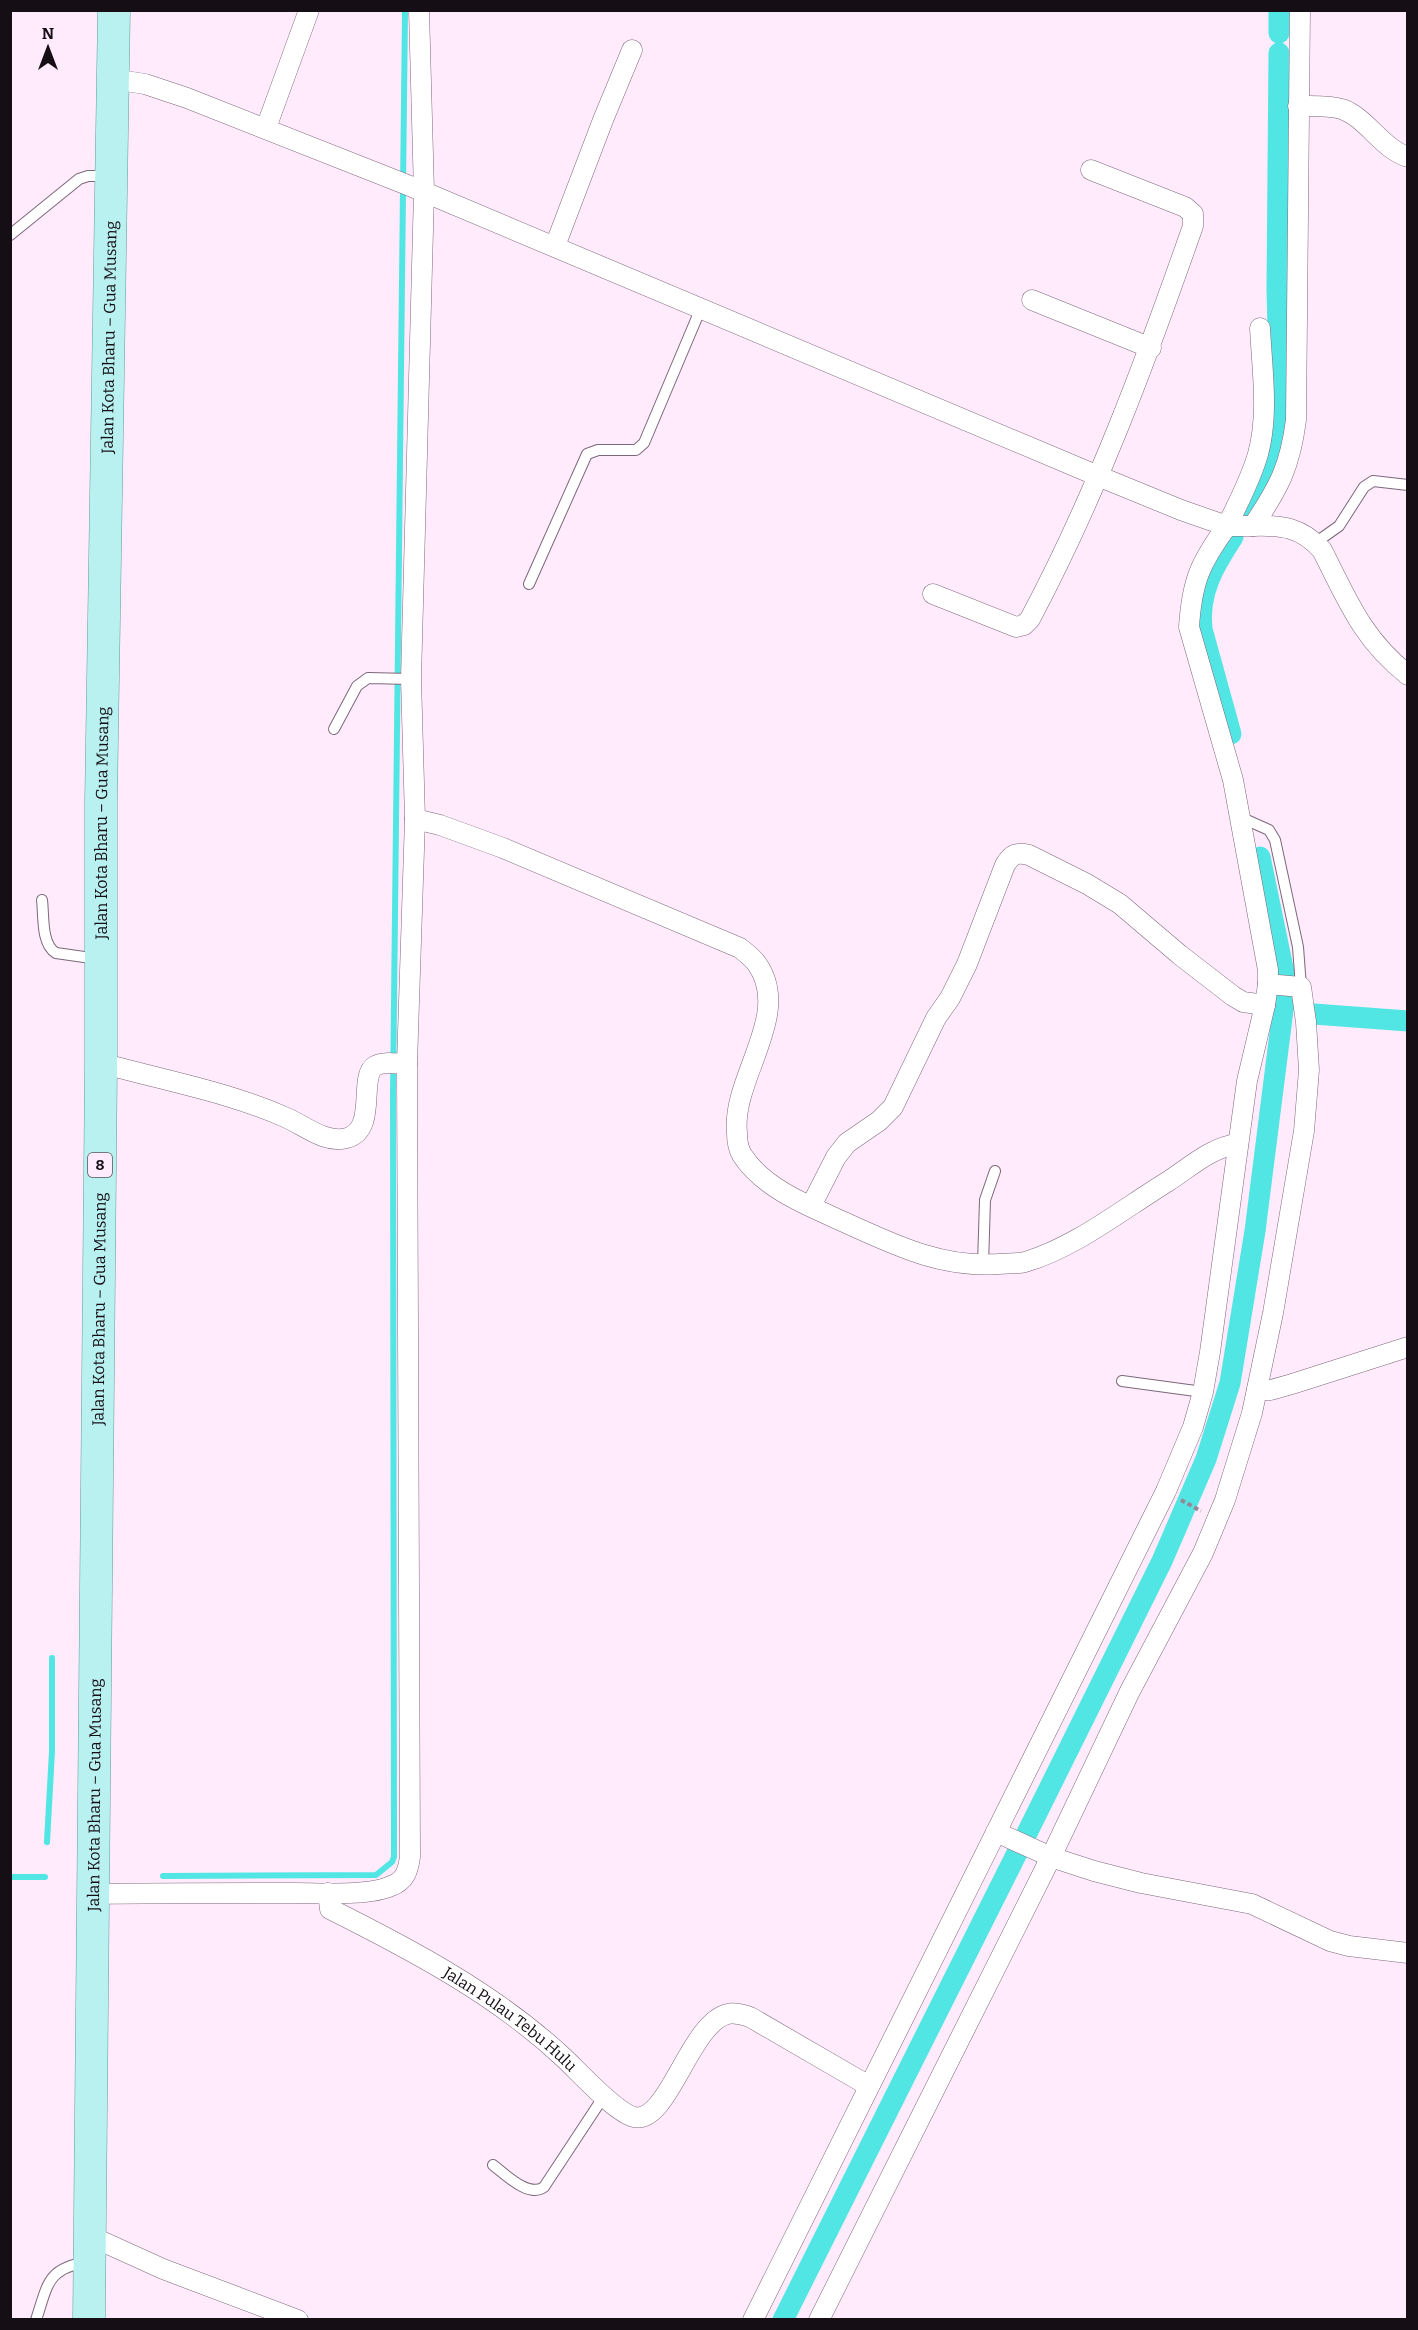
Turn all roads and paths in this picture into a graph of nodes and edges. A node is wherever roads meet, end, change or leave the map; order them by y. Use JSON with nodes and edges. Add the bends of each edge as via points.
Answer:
{"nodes":[{"id":1,"x":114,"y":10,"type":"edge"},
{"id":2,"x":309,"y":10,"type":"edge"},
{"id":3,"x":419,"y":10,"type":"edge"},
{"id":4,"x":1300,"y":10,"type":"edge"},
{"id":5,"x":632,"y":50,"type":"dead end"},
{"id":6,"x":113,"y":79,"type":"junction"},
{"id":7,"x":1298,"y":106,"type":"junction"},
{"id":8,"x":266,"y":128,"type":"junction"},
{"id":9,"x":1407,"y":157,"type":"edge"},
{"id":10,"x":1091,"y":170,"type":"dead end"},
{"id":11,"x":112,"y":176,"type":"junction"},
{"id":12,"x":417,"y":189,"type":"junction"},
{"id":13,"x":10,"y":235,"type":"edge"},
{"id":14,"x":555,"y":246,"type":"junction"},
{"id":15,"x":1032,"y":300,"type":"dead end"},
{"id":16,"x":701,"y":308,"type":"junction"},
{"id":17,"x":1260,"y":328,"type":"dead end"},
{"id":18,"x":1150,"y":348,"type":"junction"},
{"id":19,"x":1098,"y":476,"type":"junction"},
{"id":20,"x":1407,"y":484,"type":"edge"},
{"id":21,"x":1227,"y":526,"type":"junction"},
{"id":22,"x":1253,"y":526,"type":"junction"},
{"id":23,"x":1315,"y":543,"type":"junction"},
{"id":24,"x":528,"y":584,"type":"dead end"},
{"id":25,"x":933,"y":594,"type":"dead end"},
{"id":26,"x":1407,"y":675,"type":"edge"},
{"id":27,"x":408,"y":679,"type":"junction"},
{"id":28,"x":334,"y":729,"type":"dead end"},
{"id":29,"x":1239,"y":817,"type":"junction"},
{"id":30,"x":415,"y":819,"type":"junction"},
{"id":31,"x":42,"y":900,"type":"dead end"},
{"id":32,"x":101,"y":960,"type":"junction"},
{"id":33,"x":1268,"y":984,"type":"junction"},
{"id":34,"x":1301,"y":987,"type":"junction"},
{"id":35,"x":1265,"y":1005,"type":"junction"},
{"id":36,"x":396,"y":1064,"type":"junction"},
{"id":37,"x":101,"y":1066,"type":"junction"},
{"id":38,"x":1238,"y":1144,"type":"junction"},
{"id":39,"x":996,"y":1171,"type":"dead end"},
{"id":40,"x":811,"y":1206,"type":"junction"},
{"id":41,"x":983,"y":1265,"type":"junction"},
{"id":42,"x":1407,"y":1347,"type":"edge"},
{"id":43,"x":1122,"y":1382,"type":"dead end"},
{"id":44,"x":1257,"y":1390,"type":"junction"},
{"id":45,"x":1203,"y":1392,"type":"junction"},
{"id":46,"x":1175,"y":1497,"type":"dead end"},
{"id":47,"x":1209,"y":1516,"type":"dead end"},
{"id":48,"x":1000,"y":1834,"type":"junction"},
{"id":49,"x":1048,"y":1856,"type":"junction"},
{"id":50,"x":328,"y":1893,"type":"junction"},
{"id":51,"x":93,"y":1894,"type":"junction"},
{"id":52,"x":1407,"y":1953,"type":"edge"},
{"id":53,"x":869,"y":2086,"type":"junction"},
{"id":54,"x":604,"y":2096,"type":"junction"},
{"id":55,"x":493,"y":2165,"type":"dead end"},
{"id":56,"x":88,"y":2249,"type":"junction"},
{"id":57,"x":36,"y":2319,"type":"edge"},
{"id":58,"x":89,"y":2319,"type":"edge"},
{"id":59,"x":298,"y":2319,"type":"edge"},
{"id":60,"x":753,"y":2319,"type":"edge"},
{"id":61,"x":819,"y":2319,"type":"edge"}],
"edges":[{"from":1,"to":6,"type":"main road","name":"Jalan Kota Bharu – Gua Musang","number":"8"},
{"from":2,"to":8,"type":"street"},
{"from":3,"to":12,"type":"street"},
{"from":4,"to":7,"type":"street"},
{"from":5,"to":14,"type":"street"},
{"from":6,"to":8,"type":"street","via":[[145,84]]},
{"from":6,"to":11,"type":"main road","name":"Jalan Kota Bharu – Gua Musang","number":"8"},
{"from":7,"to":9,"type":"street","via":[[1341,109]]},
{"from":7,"to":22,"type":"street","via":[[1296,420],[1293,444],[1278,488]]},
{"from":8,"to":12,"type":"street"},
{"from":10,"to":18,"type":"street","via":[[1185,207],[1193,214],[1193,226]]},
{"from":11,"to":13,"type":"lane","via":[[79,178]]},
{"from":11,"to":32,"type":"main road","name":"Jalan Kota Bharu – Gua Musang","number":"8"},
{"from":12,"to":14,"type":"street"},
{"from":12,"to":27,"type":"street","via":[[420,398]]},
{"from":14,"to":16,"type":"street"},
{"from":15,"to":18,"type":"street"},
{"from":16,"to":19,"type":"street"},
{"from":16,"to":24,"type":"lane","via":[[644,443],[636,450],[598,450],[587,454]]},
{"from":17,"to":21,"type":"street","via":[[1263,422],[1259,452]]},
{"from":18,"to":19,"type":"street"},
{"from":19,"to":21,"type":"street"},
{"from":19,"to":25,"type":"street","via":[[1047,588],[1024,625],[1006,624]]},
{"from":20,"to":23,"type":"lane","via":[[1373,481],[1364,487],[1340,526]]},
{"from":21,"to":22,"type":"street"},
{"from":21,"to":29,"type":"street","via":[[1203,561],[1196,579],[1189,627],[1233,780]]},
{"from":22,"to":23,"type":"street","via":[[1280,525],[1303,533]]},
{"from":23,"to":26,"type":"street","via":[[1372,641]]},
{"from":27,"to":28,"type":"lane","via":[[368,678],[357,686]]},
{"from":27,"to":30,"type":"street"},
{"from":29,"to":33,"type":"street"},
{"from":29,"to":34,"type":"lane","via":[[1269,830],[1275,840],[1298,947]]},
{"from":30,"to":36,"type":"street"},
{"from":30,"to":40,"type":"street","via":[[503,848],[721,939],[741,948],[757,963],[769,1002],[738,1104],[738,1148],[749,1166],[771,1184]]},
{"from":31,"to":32,"type":"lane","via":[[51,950]]},
{"from":32,"to":37,"type":"main road","name":"Jalan Kota Bharu – Gua Musang","number":"8"},
{"from":33,"to":34,"type":"street"},
{"from":33,"to":35,"type":"street"},
{"from":34,"to":44,"type":"street","via":[[1309,1070],[1306,1109],[1287,1241]]},
{"from":35,"to":38,"type":"street"},
{"from":35,"to":40,"type":"street","via":[[1243,1002],[1233,996],[1120,904],[1087,884],[1029,855],[1011,855],[967,964],[893,1107],[847,1143]]},
{"from":36,"to":37,"type":"street","via":[[373,1067],[360,1128],[353,1136],[336,1140],[285,1117],[212,1092]]},
{"from":36,"to":50,"type":"street","via":[[410,1857],[404,1879],[391,1886]]},
{"from":37,"to":51,"type":"main road","name":"Jalan Kota Bharu – Gua Musang","number":"8"},
{"from":38,"to":41,"type":"street","via":[[1211,1152],[1059,1248],[1024,1262]]},
{"from":38,"to":45,"type":"street"},
{"from":39,"to":41,"type":"lane","via":[[986,1200]]},
{"from":40,"to":41,"type":"street","via":[[899,1247],[945,1262]]},
{"from":42,"to":44,"type":"street","via":[[1292,1384]]},
{"from":43,"to":45,"type":"lane"},
{"from":44,"to":49,"type":"street","via":[[1225,1500],[1203,1553]]},
{"from":45,"to":48,"type":"street","via":[[1166,1491]]},
{"from":46,"to":47,"type":"path"},
{"from":48,"to":49,"type":"street"},
{"from":48,"to":53,"type":"street"},
{"from":49,"to":52,"type":"street","via":[[1094,1871],[1252,1904],[1348,1946]]},
{"from":49,"to":61,"type":"street"},
{"from":50,"to":51,"type":"street"},
{"from":50,"to":54,"type":"street","name":"Jalan Pulau Tebu Hulu","via":[[330,1909],[458,1978],[533,2029]]},
{"from":51,"to":56,"type":"main road","name":"Jalan Kota Bharu – Gua Musang","number":"8"},
{"from":53,"to":54,"type":"street","name":"Jalan Pulau Tebu Hulu","via":[[750,2017],[727,2014],[704,2032],[651,2114],[634,2117]]},
{"from":53,"to":60,"type":"street"},
{"from":54,"to":55,"type":"lane","via":[[538,2191],[530,2191]]},
{"from":56,"to":57,"type":"lane","via":[[53,2277]]},
{"from":56,"to":58,"type":"main road","name":"Jalan Kota Bharu – Gua Musang","number":"8"},
{"from":56,"to":59,"type":"street","via":[[164,2270]]}]}
